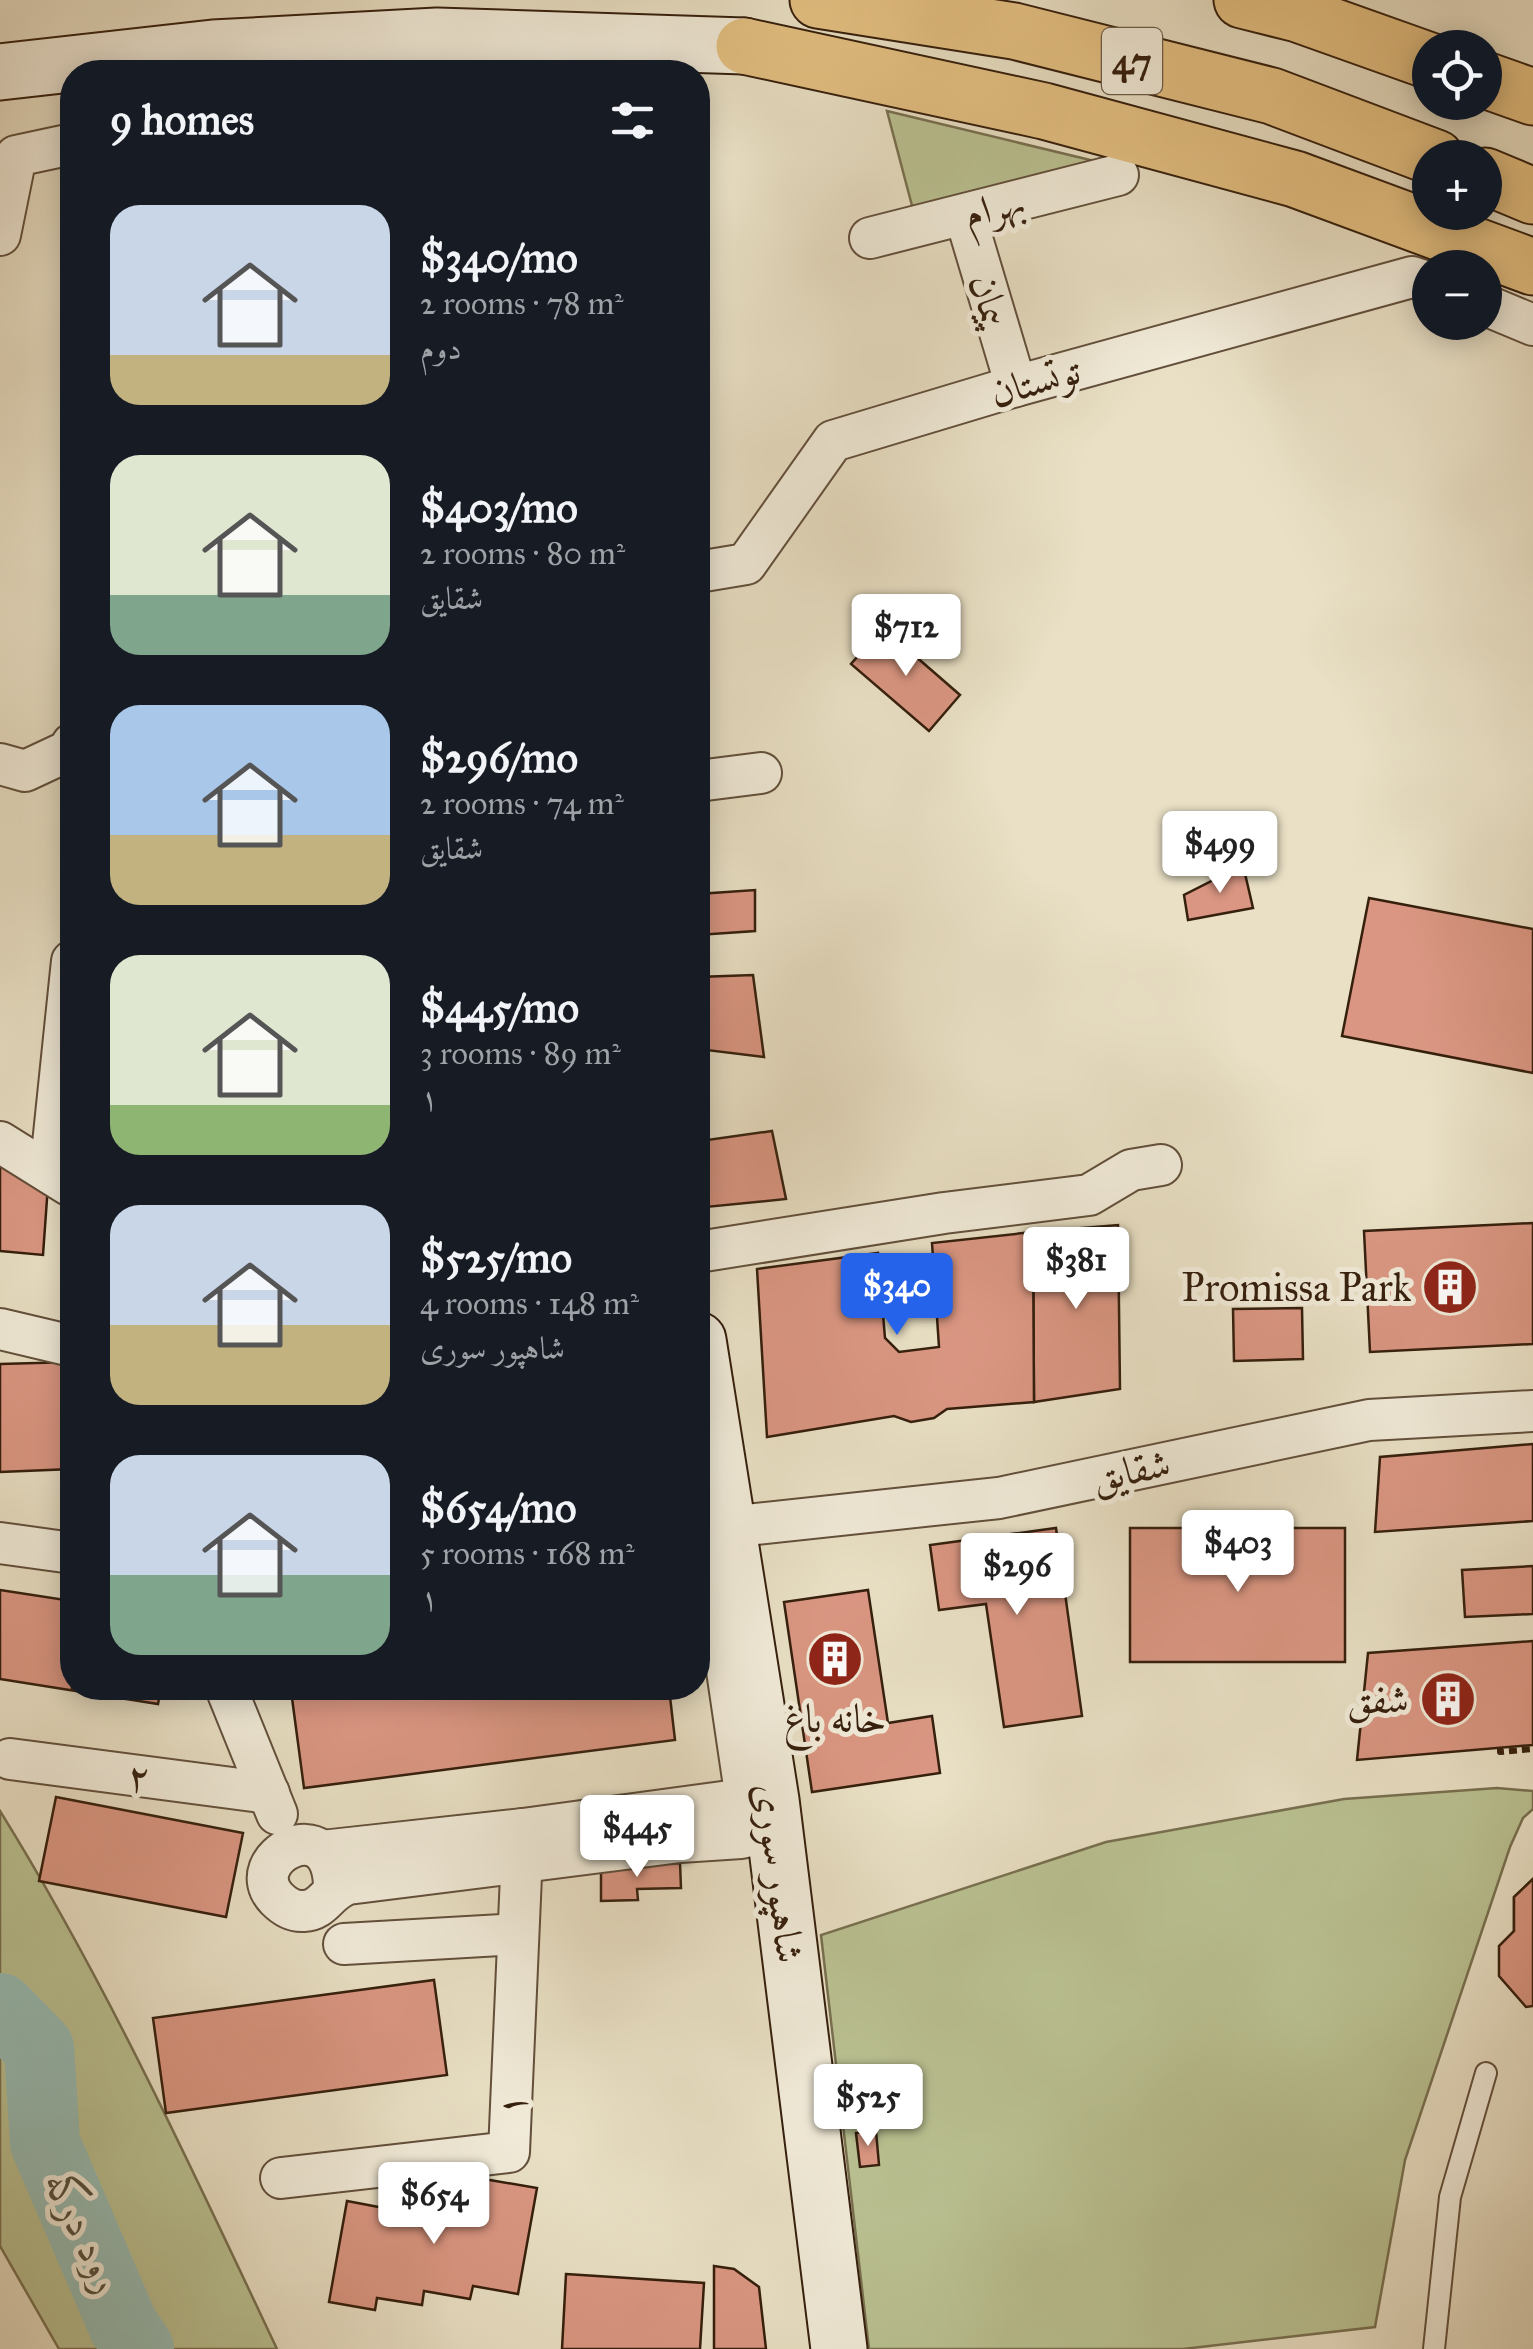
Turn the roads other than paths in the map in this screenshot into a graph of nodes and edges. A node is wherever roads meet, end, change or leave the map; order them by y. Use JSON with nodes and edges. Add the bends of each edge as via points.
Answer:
{"nodes":[{"id":1,"x":476,"y":0,"type":"edge"},
{"id":2,"x":545,"y":0,"type":"edge"},
{"id":3,"x":818,"y":0,"type":"edge"},
{"id":4,"x":1242,"y":0,"type":"edge"},
{"id":5,"x":437,"y":36,"type":"junction"},
{"id":6,"x":598,"y":41,"type":"junction"},
{"id":7,"x":744,"y":46,"type":"junction"},
{"id":8,"x":1412,"y":55,"type":"edge"},
{"id":9,"x":106,"y":60,"type":"edge"},
{"id":10,"x":375,"y":60,"type":"edge"},
{"id":11,"x":700,"y":60,"type":"edge"},
{"id":12,"x":60,"y":65,"type":"edge"},
{"id":13,"x":0,"y":72,"type":"edge"},
{"id":14,"x":1502,"y":86,"type":"edge"},
{"id":15,"x":1533,"y":97,"type":"edge"},
{"id":16,"x":60,"y":147,"type":"edge"},
{"id":17,"x":1412,"y":149,"type":"edge"},
{"id":18,"x":1118,"y":175,"type":"dead end"},
{"id":19,"x":1502,"y":183,"type":"edge"},
{"id":20,"x":1533,"y":196,"type":"edge"},
{"id":21,"x":965,"y":214,"type":"junction"},
{"id":22,"x":0,"y":235,"type":"edge"},
{"id":23,"x":870,"y":238,"type":"dead end"},
{"id":24,"x":1533,"y":267,"type":"edge"},
{"id":25,"x":1412,"y":277,"type":"edge"},
{"id":26,"x":1502,"y":312,"type":"edge"},
{"id":27,"x":1533,"y":326,"type":"edge"},
{"id":28,"x":1016,"y":386,"type":"junction"},
{"id":29,"x":710,"y":570,"type":"edge"},
{"id":30,"x":60,"y":753,"type":"edge"},
{"id":31,"x":13,"y":767,"type":"edge"},
{"id":32,"x":761,"y":773,"type":"dead end"},
{"id":33,"x":710,"y":779,"type":"edge"},
{"id":34,"x":0,"y":1142,"type":"edge"},
{"id":35,"x":1162,"y":1164,"type":"dead end"},
{"id":36,"x":60,"y":1179,"type":"edge"},
{"id":37,"x":710,"y":1250,"type":"edge"},
{"id":38,"x":0,"y":1329,"type":"edge"},
{"id":39,"x":60,"y":1343,"type":"edge"},
{"id":40,"x":1533,"y":1411,"type":"edge"},
{"id":41,"x":710,"y":1415,"type":"edge"},
{"id":42,"x":728,"y":1527,"type":"junction"},
{"id":43,"x":0,"y":1543,"type":"edge"},
{"id":44,"x":60,"y":1551,"type":"edge"},
{"id":45,"x":231,"y":1700,"type":"edge"},
{"id":46,"x":10,"y":1760,"type":"dead end"},
{"id":47,"x":269,"y":1793,"type":"junction"},
{"id":48,"x":756,"y":1817,"type":"junction"},
{"id":49,"x":522,"y":1847,"type":"junction"},
{"id":50,"x":306,"y":1848,"type":"junction"},
{"id":51,"x":334,"y":1888,"type":"junction"},
{"id":52,"x":518,"y":1934,"type":"junction"},
{"id":53,"x":344,"y":1944,"type":"dead end"},
{"id":54,"x":1486,"y":2073,"type":"dead end"},
{"id":55,"x":281,"y":2178,"type":"dead end"},
{"id":56,"x":839,"y":2349,"type":"edge"},
{"id":57,"x":1434,"y":2349,"type":"edge"}],
"edges":[{"from":1,"to":5,"type":"street"},
{"from":2,"to":6,"type":"street"},
{"from":3,"to":17,"type":"highway","number":"47","via":[[1014,31],[1272,96]]},
{"from":4,"to":8,"type":"highway"},
{"from":5,"to":6,"type":"street"},
{"from":5,"to":9,"type":"street"},
{"from":5,"to":10,"type":"street"},
{"from":6,"to":7,"type":"street"},
{"from":7,"to":11,"type":"street"},
{"from":7,"to":24,"type":"highway","via":[[1044,110],[1295,179]]},
{"from":12,"to":13,"type":"street"},
{"from":14,"to":15,"type":"highway"},
{"from":16,"to":22,"type":"street","via":[[16,156]]},
{"from":18,"to":21,"type":"street","name":"بهرام"},
{"from":19,"to":20,"type":"highway"},
{"from":21,"to":23,"type":"street","name":"بهرام"},
{"from":21,"to":28,"type":"street","name":"پیمان"},
{"from":25,"to":28,"type":"street","name":"توتستان"},
{"from":26,"to":27,"type":"street"},
{"from":28,"to":29,"type":"street","name":"توتستان","via":[[833,441],[746,564]]},
{"from":30,"to":31,"type":"street"},
{"from":32,"to":33,"type":"street"},
{"from":34,"to":36,"type":"street"},
{"from":35,"to":37,"type":"street","via":[[1131,1170],[1089,1196]]},
{"from":38,"to":39,"type":"street"},
{"from":40,"to":42,"type":"street","name":"شقایق","via":[[1369,1420],[999,1498]]},
{"from":41,"to":42,"type":"street","name":"شاهپور سوری"},
{"from":42,"to":48,"type":"street","name":"شاهپور سوری"},
{"from":43,"to":44,"type":"street"},
{"from":45,"to":47,"type":"street"},
{"from":46,"to":47,"type":"street","name":"۲"},
{"from":47,"to":50,"type":"street"},
{"from":48,"to":49,"type":"street","via":[[680,1842]]},
{"from":48,"to":56,"type":"street","name":"شاهپور سوری"},
{"from":49,"to":50,"type":"street"},
{"from":49,"to":51,"type":"street"},
{"from":49,"to":52,"type":"street","name":"۱"},
{"from":50,"to":51,"type":"street","via":[[334,1868]]},
{"from":50,"to":51,"type":"street","via":[[274,1858],[272,1894],[286,1908],[305,1912]]},
{"from":52,"to":53,"type":"street"},
{"from":52,"to":55,"type":"street","name":"۱","via":[[509,2152]]},
{"from":54,"to":57,"type":"lane","via":[[1450,2198]]}]}
